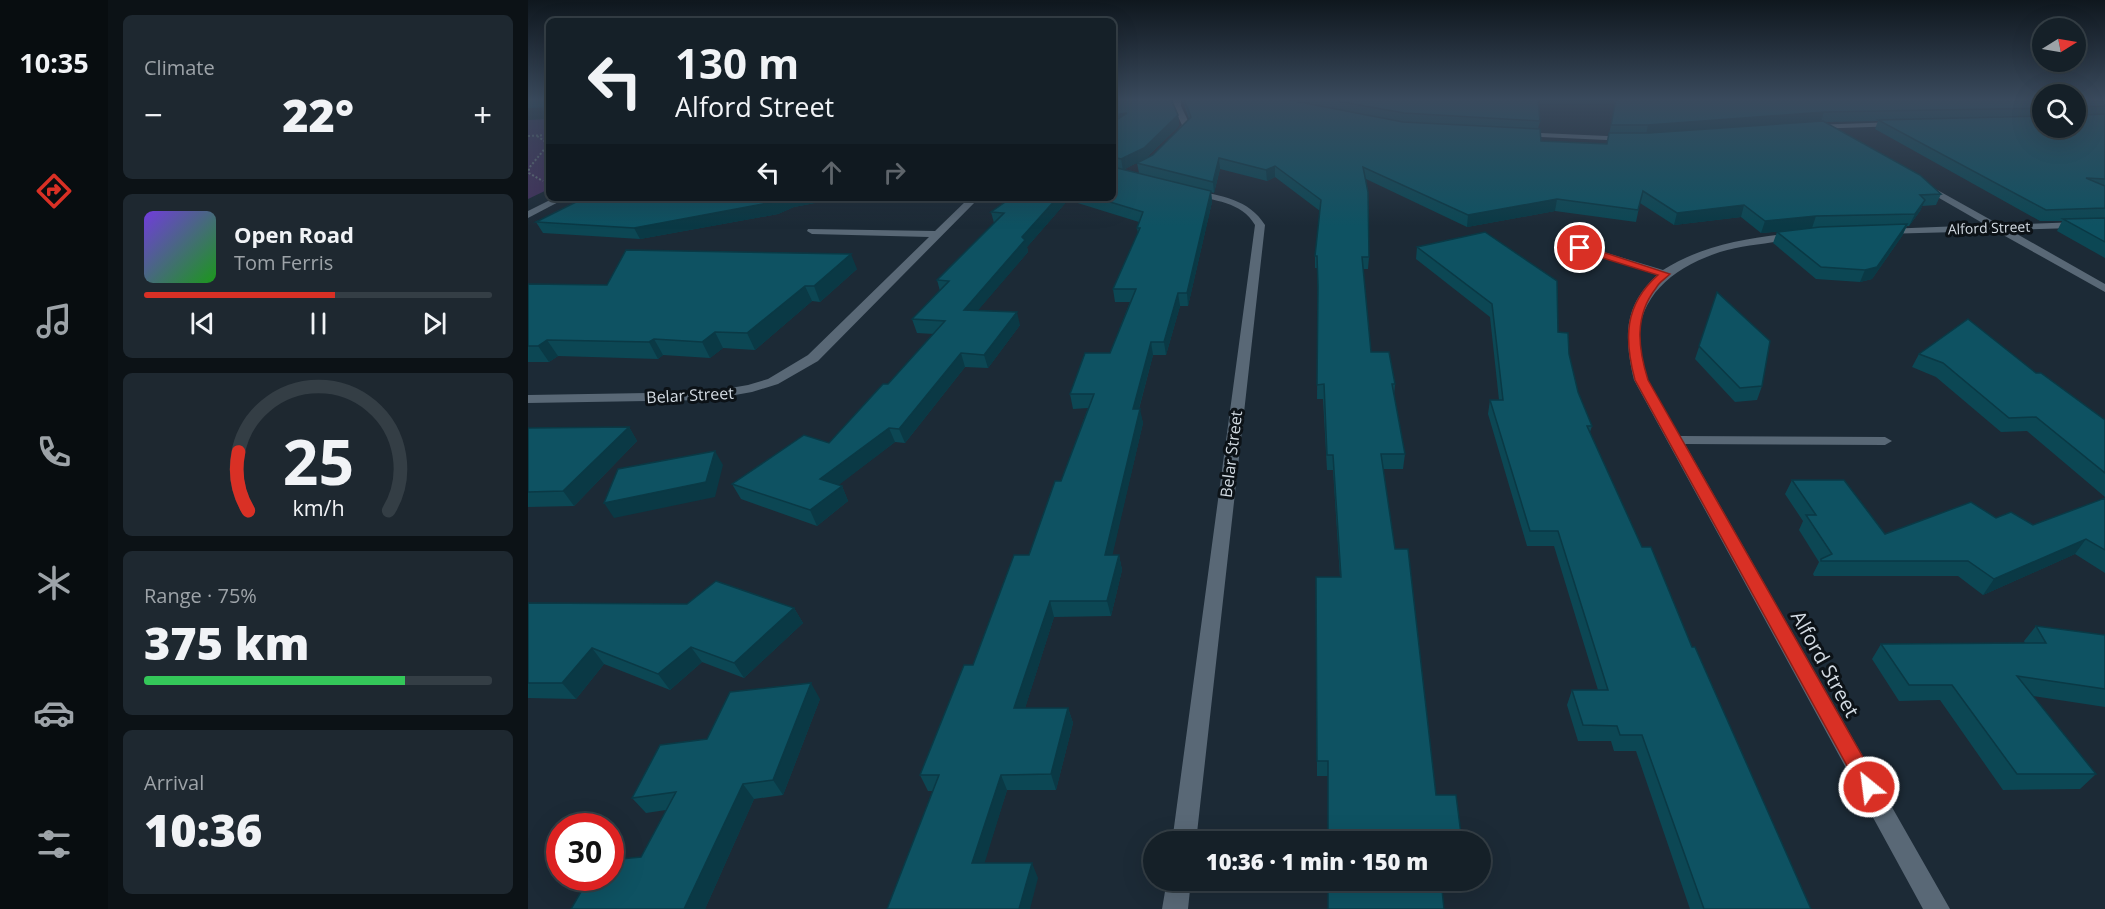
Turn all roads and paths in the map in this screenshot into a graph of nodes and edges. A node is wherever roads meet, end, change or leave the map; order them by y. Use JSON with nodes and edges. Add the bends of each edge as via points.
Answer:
{"nodes":[{"id":1,"x":1171,"y":141,"type":"edge"},
{"id":2,"x":1166,"y":147,"type":"edge"},
{"id":3,"x":546,"y":148,"type":"edge"},
{"id":4,"x":1916,"y":181,"type":"edge"},
{"id":5,"x":546,"y":182,"type":"edge"},
{"id":6,"x":1179,"y":189,"type":"edge"},
{"id":7,"x":555,"y":201,"type":"edge"},
{"id":8,"x":971,"y":201,"type":"edge"},
{"id":9,"x":528,"y":215,"type":"edge"},
{"id":10,"x":2105,"y":224,"type":"edge"},
{"id":11,"x":1997,"y":228,"type":"junction"},
{"id":12,"x":812,"y":231,"type":"dead end"},
{"id":13,"x":1866,"y":233,"type":"edge"},
{"id":14,"x":937,"y":234,"type":"junction"},
{"id":15,"x":1810,"y":235,"type":"edge"},
{"id":16,"x":1580,"y":248,"type":"dead end"},
{"id":17,"x":1665,"y":274,"type":"junction"},
{"id":18,"x":2105,"y":289,"type":"edge"},
{"id":19,"x":528,"y":399,"type":"edge"},
{"id":20,"x":1675,"y":440,"type":"junction"},
{"id":21,"x":1885,"y":441,"type":"dead end"},
{"id":22,"x":1185,"y":831,"type":"edge"},
{"id":23,"x":1177,"y":891,"type":"edge"},
{"id":24,"x":1175,"y":909,"type":"edge"},
{"id":25,"x":1937,"y":909,"type":"edge"}],
"edges":[{"from":1,"to":2,"type":"street"},
{"from":3,"to":5,"type":"path","via":[[529,173]]},
{"from":4,"to":11,"type":"street"},
{"from":6,"to":22,"type":"street","name":"Belar Street","via":[[1244,207],[1260,225]]},
{"from":7,"to":9,"type":"street"},
{"from":8,"to":14,"type":"street","name":"Belar Street"},
{"from":10,"to":11,"type":"street","name":"Alford Street"},
{"from":11,"to":13,"type":"street","name":"Alford Street"},
{"from":11,"to":18,"type":"street"},
{"from":12,"to":14,"type":"street"},
{"from":14,"to":19,"type":"street","name":"Belar Street","via":[[813,358],[768,384],[706,397]]},
{"from":15,"to":17,"type":"street","name":"Alford Street","via":[[1722,248]]},
{"from":16,"to":17,"type":"street"},
{"from":17,"to":20,"type":"street","name":"Alford Street","via":[[1651,286],[1636,315],[1634,354],[1641,380]]},
{"from":20,"to":21,"type":"street"},
{"from":20,"to":25,"type":"street","name":"Alford Street"},
{"from":23,"to":24,"type":"street"}]}
